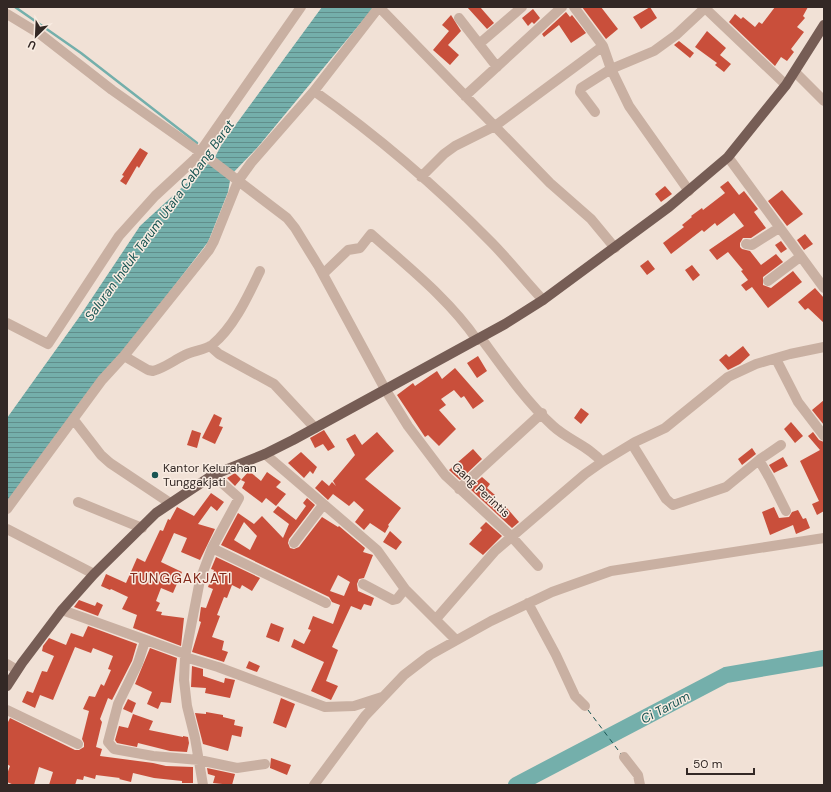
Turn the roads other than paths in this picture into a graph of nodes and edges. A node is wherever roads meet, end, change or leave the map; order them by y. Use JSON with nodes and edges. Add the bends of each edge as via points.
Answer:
{"nodes":[{"id":1,"x":301,"y":7,"type":"edge"},
{"id":2,"x":379,"y":7,"type":"edge"},
{"id":3,"x":522,"y":7,"type":"edge"},
{"id":4,"x":574,"y":7,"type":"edge"},
{"id":5,"x":558,"y":8,"type":"edge"},
{"id":6,"x":705,"y":8,"type":"edge"},
{"id":7,"x":7,"y":14,"type":"edge"},
{"id":8,"x":459,"y":18,"type":"dead end"},
{"id":9,"x":824,"y":25,"type":"edge"},
{"id":10,"x":479,"y":44,"type":"junction"},
{"id":11,"x":603,"y":46,"type":"junction"},
{"id":12,"x":497,"y":67,"type":"junction"},
{"id":13,"x":611,"y":69,"type":"junction"},
{"id":14,"x":795,"y":72,"type":"junction"},
{"id":15,"x":786,"y":85,"type":"junction"},
{"id":16,"x":314,"y":91,"type":"junction"},
{"id":17,"x":465,"y":96,"type":"junction"},
{"id":18,"x":824,"y":101,"type":"edge"},
{"id":19,"x":595,"y":112,"type":"dead end"},
{"id":20,"x":495,"y":126,"type":"junction"},
{"id":21,"x":204,"y":154,"type":"junction"},
{"id":22,"x":728,"y":157,"type":"junction"},
{"id":23,"x":421,"y":177,"type":"junction"},
{"id":24,"x":235,"y":178,"type":"junction"},
{"id":25,"x":689,"y":191,"type":"junction"},
{"id":26,"x":779,"y":228,"type":"junction"},
{"id":27,"x":746,"y":244,"type":"dead end"},
{"id":28,"x":615,"y":248,"type":"junction"},
{"id":29,"x":800,"y":257,"type":"junction"},
{"id":30,"x":260,"y":271,"type":"dead end"},
{"id":31,"x":323,"y":274,"type":"junction"},
{"id":32,"x":768,"y":281,"type":"dead end"},
{"id":33,"x":824,"y":288,"type":"edge"},
{"id":34,"x":544,"y":300,"type":"junction"},
{"id":35,"x":7,"y":323,"type":"edge"},
{"id":36,"x":479,"y":339,"type":"junction"},
{"id":37,"x":210,"y":346,"type":"junction"},
{"id":38,"x":824,"y":348,"type":"edge"},
{"id":39,"x":124,"y":356,"type":"junction"},
{"id":40,"x":776,"y":359,"type":"junction"},
{"id":41,"x":385,"y":389,"type":"junction"},
{"id":42,"x":542,"y":414,"type":"junction"},
{"id":43,"x":74,"y":420,"type":"junction"},
{"id":44,"x":315,"y":428,"type":"junction"},
{"id":45,"x":824,"y":436,"type":"edge"},
{"id":46,"x":632,"y":444,"type":"junction"},
{"id":47,"x":781,"y":445,"type":"dead end"},
{"id":48,"x":265,"y":454,"type":"junction"},
{"id":49,"x":759,"y":460,"type":"junction"},
{"id":50,"x":602,"y":462,"type":"junction"},
{"id":51,"x":213,"y":475,"type":"junction"},
{"id":52,"x":459,"y":489,"type":"junction"},
{"id":53,"x":78,"y":502,"type":"dead end"},
{"id":54,"x":170,"y":503,"type":"junction"},
{"id":55,"x":323,"y":505,"type":"junction"},
{"id":56,"x":7,"y":509,"type":"edge"},
{"id":57,"x":786,"y":511,"type":"dead end"},
{"id":58,"x":142,"y":528,"type":"junction"},
{"id":59,"x":7,"y":529,"type":"edge"},
{"id":60,"x":511,"y":536,"type":"junction"},
{"id":61,"x":824,"y":538,"type":"edge"},
{"id":62,"x":294,"y":543,"type":"dead end"},
{"id":63,"x":212,"y":548,"type":"junction"},
{"id":64,"x":538,"y":566,"type":"dead end"},
{"id":65,"x":94,"y":574,"type":"junction"},
{"id":66,"x":363,"y":584,"type":"dead end"},
{"id":67,"x":405,"y":589,"type":"junction"},
{"id":68,"x":326,"y":603,"type":"dead end"},
{"id":69,"x":528,"y":603,"type":"junction"},
{"id":70,"x":62,"y":610,"type":"junction"},
{"id":71,"x":436,"y":619,"type":"junction"},
{"id":72,"x":456,"y":640,"type":"junction"},
{"id":73,"x":145,"y":641,"type":"junction"},
{"id":74,"x":185,"y":656,"type":"junction"},
{"id":75,"x":7,"y":664,"type":"edge"},
{"id":76,"x":18,"y":670,"type":"junction"},
{"id":77,"x":7,"y":686,"type":"edge"},
{"id":78,"x":384,"y":697,"type":"junction"},
{"id":79,"x":585,"y":706,"type":"dead end"},
{"id":80,"x":7,"y":710,"type":"edge"},
{"id":81,"x":78,"y":744,"type":"dead end"},
{"id":82,"x":624,"y":757,"type":"dead end"},
{"id":83,"x":199,"y":760,"type":"junction"},
{"id":84,"x":264,"y":764,"type":"dead end"},
{"id":85,"x":203,"y":785,"type":"edge"},
{"id":86,"x":314,"y":785,"type":"edge"},
{"id":87,"x":640,"y":785,"type":"edge"}],
"edges":[{"from":1,"to":21,"type":"street","via":[[220,120]]},
{"from":2,"to":16,"type":"street"},
{"from":2,"to":17,"type":"street"},
{"from":3,"to":10,"type":"street"},
{"from":4,"to":11,"type":"street"},
{"from":5,"to":12,"type":"street"},
{"from":6,"to":13,"type":"street","via":[[654,51]]},
{"from":6,"to":15,"type":"street"},
{"from":7,"to":21,"type":"street","name":"Gang Perintis","via":[[40,34],[112,90]]},
{"from":8,"to":10,"type":"street"},
{"from":9,"to":14,"type":"main road"},
{"from":10,"to":12,"type":"street"},
{"from":11,"to":13,"type":"street"},
{"from":11,"to":20,"type":"street"},
{"from":12,"to":17,"type":"street"},
{"from":13,"to":19,"type":"street","via":[[580,89]]},
{"from":13,"to":25,"type":"street","via":[[629,106]]},
{"from":14,"to":15,"type":"main road"},
{"from":14,"to":18,"type":"street"},
{"from":15,"to":22,"type":"main road"},
{"from":16,"to":23,"type":"street"},
{"from":16,"to":24,"type":"street"},
{"from":17,"to":20,"type":"street"},
{"from":20,"to":23,"type":"street","via":[[455,146]]},
{"from":20,"to":28,"type":"street","via":[[550,183],[591,219]]},
{"from":21,"to":24,"type":"street","name":"Gang Perintis"},
{"from":21,"to":35,"type":"street","via":[[155,196],[119,236],[48,344]]},
{"from":22,"to":25,"type":"main road"},
{"from":22,"to":26,"type":"street"},
{"from":23,"to":34,"type":"street","via":[[492,242]]},
{"from":24,"to":31,"type":"street","name":"Gang Perintis","via":[[286,218]]},
{"from":24,"to":39,"type":"street","via":[[209,250]]},
{"from":25,"to":28,"type":"main road"},
{"from":26,"to":27,"type":"street","via":[[752,245]]},
{"from":26,"to":29,"type":"street"},
{"from":28,"to":34,"type":"main road"},
{"from":29,"to":32,"type":"street"},
{"from":29,"to":33,"type":"street"},
{"from":30,"to":37,"type":"street","via":[[222,336]]},
{"from":31,"to":36,"type":"street","via":[[348,250],[360,248],[371,234],[414,271]]},
{"from":31,"to":41,"type":"street","name":"Gang Perintis"},
{"from":34,"to":36,"type":"main road"},
{"from":36,"to":41,"type":"main road"},
{"from":36,"to":42,"type":"street"},
{"from":37,"to":39,"type":"street","via":[[191,352],[158,370],[148,370]]},
{"from":37,"to":44,"type":"street","via":[[219,354],[274,384]]},
{"from":38,"to":40,"type":"street"},
{"from":39,"to":43,"type":"street","via":[[102,380]]},
{"from":40,"to":45,"type":"street","via":[[798,402]]},
{"from":40,"to":46,"type":"street","via":[[756,364],[728,377],[665,428]]},
{"from":41,"to":44,"type":"main road"},
{"from":41,"to":52,"type":"street","name":"Gang Perintis","via":[[408,426],[445,475]]},
{"from":42,"to":50,"type":"street","via":[[559,432],[590,451]]},
{"from":42,"to":52,"type":"street"},
{"from":43,"to":54,"type":"street","via":[[110,463]]},
{"from":43,"to":56,"type":"street"},
{"from":44,"to":48,"type":"main road"},
{"from":46,"to":49,"type":"street","via":[[666,499],[674,505],[726,487]]},
{"from":46,"to":50,"type":"street"},
{"from":47,"to":49,"type":"street"},
{"from":48,"to":51,"type":"main road"},
{"from":48,"to":55,"type":"street"},
{"from":49,"to":57,"type":"street"},
{"from":50,"to":60,"type":"street"},
{"from":51,"to":54,"type":"main road"},
{"from":51,"to":63,"type":"street","via":[[239,498]]},
{"from":52,"to":60,"type":"street","name":"Gang Perintis"},
{"from":53,"to":58,"type":"street"},
{"from":54,"to":58,"type":"main road"},
{"from":55,"to":62,"type":"street"},
{"from":55,"to":67,"type":"street","via":[[377,550]]},
{"from":58,"to":65,"type":"main road"},
{"from":59,"to":65,"type":"street"},
{"from":60,"to":64,"type":"street","name":"Gang Perintis"},
{"from":60,"to":71,"type":"street","via":[[485,561]]},
{"from":61,"to":69,"type":"street","via":[[611,571]]},
{"from":63,"to":68,"type":"street"},
{"from":63,"to":74,"type":"street","via":[[200,580]]},
{"from":65,"to":70,"type":"main road"},
{"from":66,"to":67,"type":"street","via":[[393,600]]},
{"from":67,"to":71,"type":"street"},
{"from":69,"to":72,"type":"street"},
{"from":69,"to":79,"type":"street","via":[[575,696]]},
{"from":70,"to":73,"type":"street"},
{"from":70,"to":76,"type":"main road"},
{"from":71,"to":72,"type":"street"},
{"from":72,"to":78,"type":"street","via":[[430,655],[404,675]]},
{"from":73,"to":74,"type":"street"},
{"from":73,"to":83,"type":"street","via":[[138,663],[118,704],[108,742],[114,748],[153,756]]},
{"from":74,"to":78,"type":"street","via":[[325,707],[354,706]]},
{"from":74,"to":83,"type":"street","via":[[187,706]]},
{"from":75,"to":76,"type":"street"},
{"from":76,"to":77,"type":"main road"},
{"from":78,"to":86,"type":"street","via":[[347,738]]},
{"from":80,"to":81,"type":"street"},
{"from":82,"to":87,"type":"street","via":[[638,775]]},
{"from":83,"to":84,"type":"street","via":[[237,768]]},
{"from":83,"to":85,"type":"street"}]}
